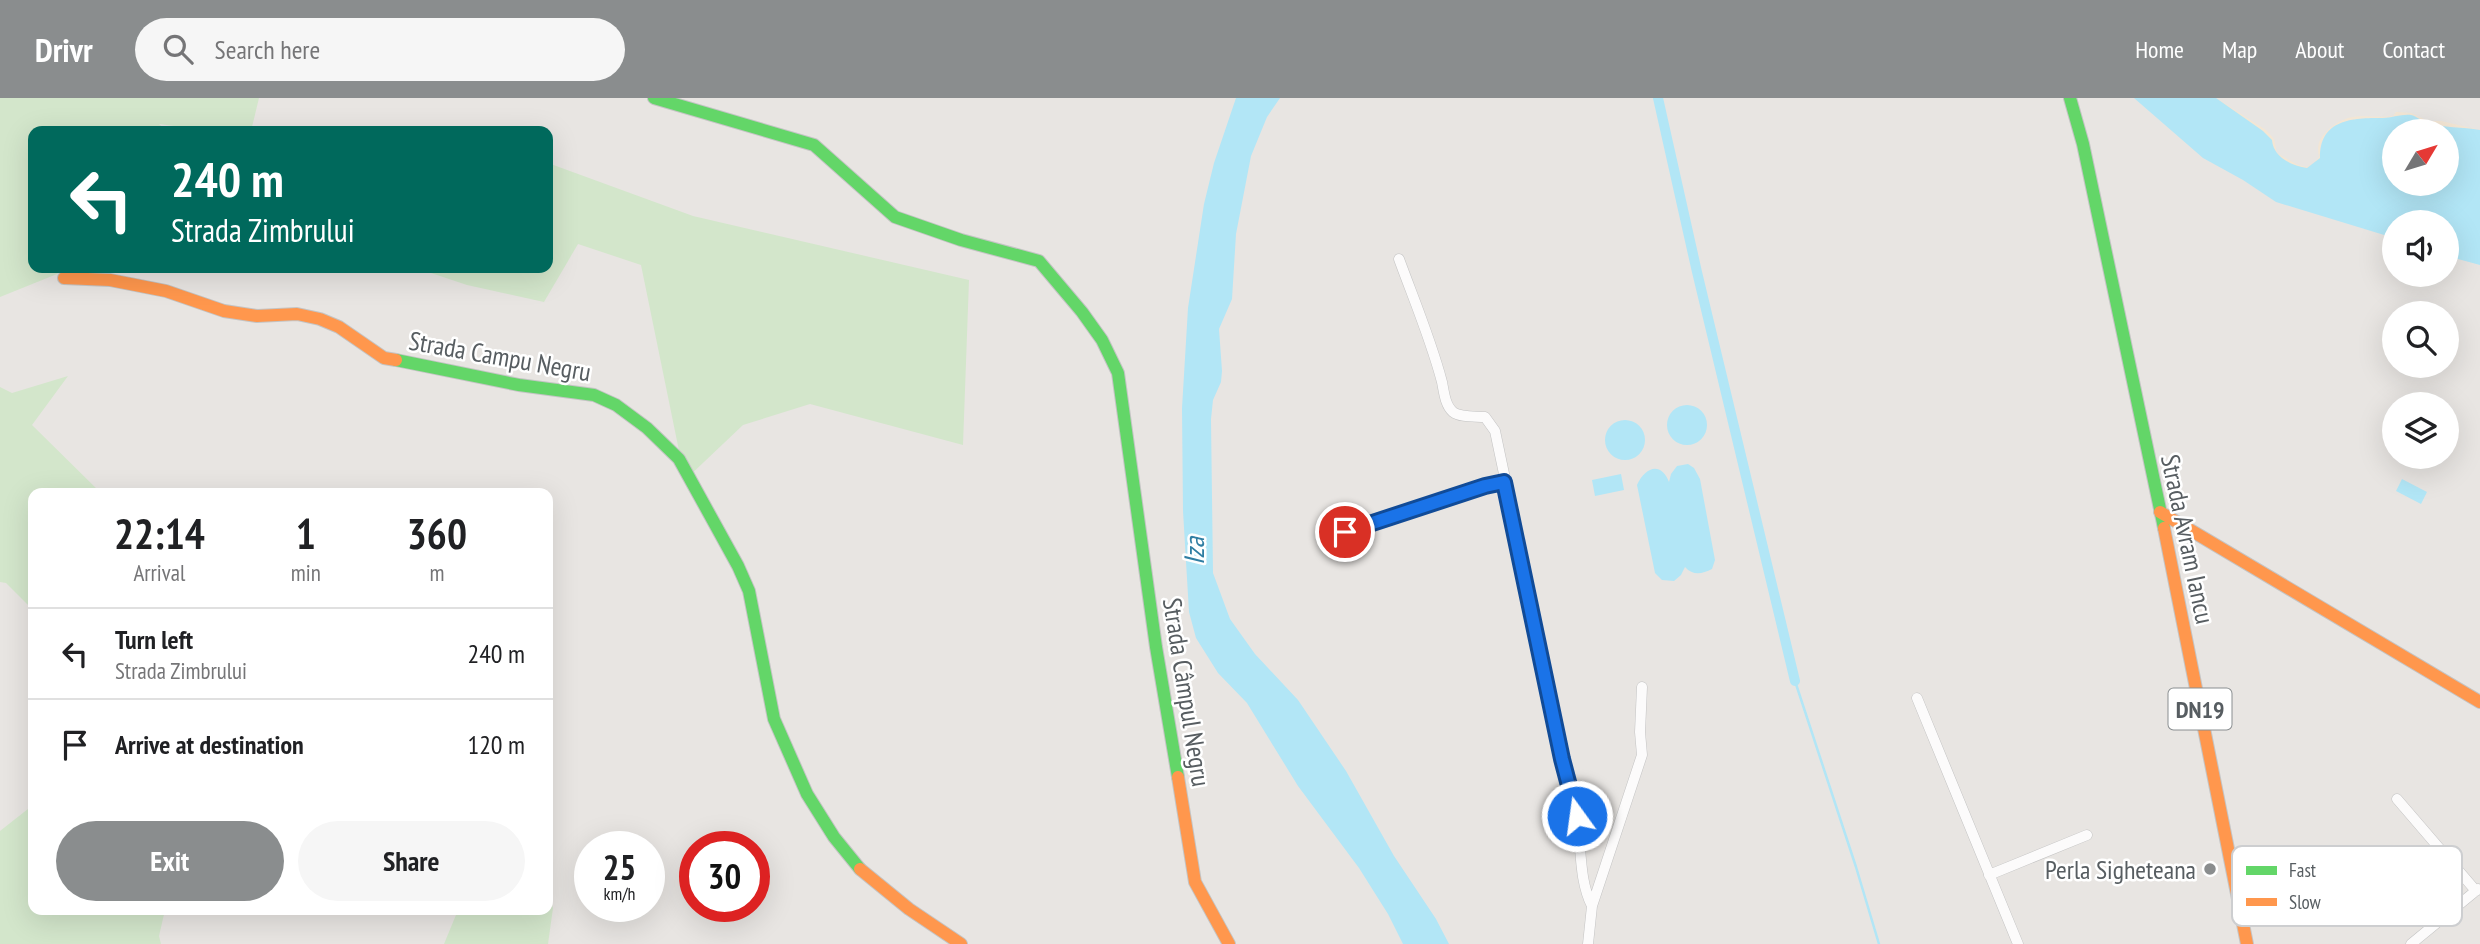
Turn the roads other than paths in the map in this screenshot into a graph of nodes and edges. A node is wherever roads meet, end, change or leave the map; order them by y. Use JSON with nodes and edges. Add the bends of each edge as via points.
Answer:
{"nodes":[{"id":1,"x":654,"y":98,"type":"edge"},
{"id":2,"x":2070,"y":98,"type":"edge"},
{"id":3,"x":1399,"y":258,"type":"dead end"},
{"id":4,"x":64,"y":278,"type":"dead end"},
{"id":5,"x":1504,"y":482,"type":"junction"},
{"id":6,"x":2160,"y":512,"type":"junction"},
{"id":7,"x":1322,"y":540,"type":"dead end"},
{"id":8,"x":1642,"y":687,"type":"dead end"},
{"id":9,"x":1917,"y":698,"type":"dead end"},
{"id":10,"x":2480,"y":702,"type":"edge"},
{"id":11,"x":2397,"y":799,"type":"dead end"},
{"id":12,"x":2087,"y":835,"type":"dead end"},
{"id":13,"x":2439,"y":846,"type":"edge"},
{"id":14,"x":2232,"y":870,"type":"edge"},
{"id":15,"x":2462,"y":871,"type":"edge"},
{"id":16,"x":1989,"y":875,"type":"junction"},
{"id":17,"x":2478,"y":889,"type":"edge"},
{"id":18,"x":2462,"y":902,"type":"edge"},
{"id":19,"x":1592,"y":906,"type":"junction"},
{"id":20,"x":2243,"y":926,"type":"edge"},
{"id":21,"x":2433,"y":926,"type":"edge"},
{"id":22,"x":961,"y":944,"type":"edge"},
{"id":23,"x":1229,"y":944,"type":"edge"},
{"id":24,"x":1588,"y":944,"type":"edge"},
{"id":25,"x":2018,"y":944,"type":"edge"},
{"id":26,"x":2247,"y":944,"type":"edge"},
{"id":27,"x":2411,"y":944,"type":"edge"}],
"edges":[{"from":1,"to":23,"type":"street","name":"Strada Câmpul Negru","via":[[814,145],[895,216],[1039,261],[1102,340],[1118,373],[1195,883]]},
{"from":2,"to":6,"type":"street","name":"Strada Avram Iancu","number":"DN19"},
{"from":3,"to":5,"type":"street","via":[[1431,341],[1447,403],[1460,416],[1485,417],[1491,423]]},
{"from":4,"to":22,"type":"street","name":"Strada Campu Negru","via":[[110,280],[166,291],[224,311],[320,319],[384,358],[594,395],[617,405],[679,459],[738,566],[749,591],[774,719],[807,794],[834,837],[859,868]]},
{"from":5,"to":7,"type":"street"},
{"from":5,"to":19,"type":"street","via":[[1577,816],[1586,894]]},
{"from":6,"to":10,"type":"street"},
{"from":6,"to":14,"type":"street","name":"Strada Avram Iancu","number":"DN19"},
{"from":8,"to":19,"type":"street","via":[[1642,755]]},
{"from":9,"to":16,"type":"street"},
{"from":11,"to":13,"type":"street"},
{"from":12,"to":16,"type":"street"},
{"from":15,"to":17,"type":"street"},
{"from":16,"to":25,"type":"street"},
{"from":17,"to":18,"type":"street"},
{"from":19,"to":24,"type":"street"},
{"from":20,"to":26,"type":"street","name":"Strada Avram Iancu","number":"DN19"},
{"from":21,"to":27,"type":"street"}]}
